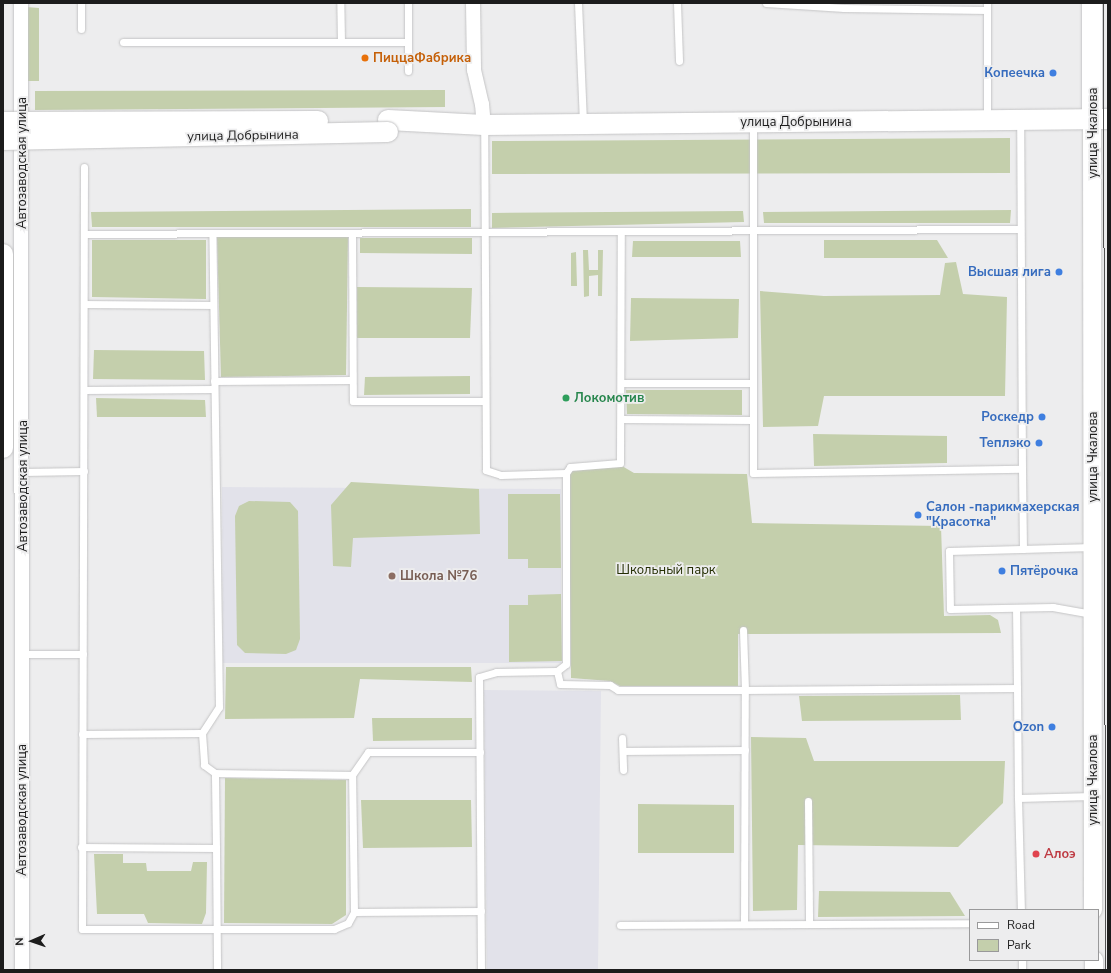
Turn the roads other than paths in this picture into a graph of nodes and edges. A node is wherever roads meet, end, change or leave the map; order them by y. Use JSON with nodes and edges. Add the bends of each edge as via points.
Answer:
{"nodes":[{"id":1,"x":21,"y":3,"type":"edge"},
{"id":2,"x":81,"y":3,"type":"edge"},
{"id":3,"x":340,"y":3,"type":"edge"},
{"id":4,"x":408,"y":3,"type":"edge"},
{"id":5,"x":473,"y":3,"type":"edge"},
{"id":6,"x":578,"y":3,"type":"edge"},
{"id":7,"x":677,"y":3,"type":"edge"},
{"id":8,"x":766,"y":3,"type":"edge"},
{"id":9,"x":1092,"y":3,"type":"edge"},
{"id":10,"x":987,"y":6,"type":"edge"},
{"id":11,"x":81,"y":29,"type":"dead end"},
{"id":12,"x":123,"y":42,"type":"dead end"},
{"id":13,"x":341,"y":42,"type":"junction"},
{"id":14,"x":408,"y":42,"type":"junction"},
{"id":15,"x":679,"y":61,"type":"dead end"},
{"id":16,"x":408,"y":71,"type":"dead end"},
{"id":17,"x":1100,"y":120,"type":"edge"},
{"id":18,"x":1020,"y":121,"type":"junction"},
{"id":19,"x":3,"y":122,"type":"edge"},
{"id":20,"x":753,"y":122,"type":"junction"},
{"id":21,"x":987,"y":122,"type":"junction"},
{"id":22,"x":583,"y":123,"type":"junction"},
{"id":23,"x":484,"y":125,"type":"junction"},
{"id":24,"x":388,"y":126,"type":"junction"},
{"id":25,"x":3,"y":140,"type":"edge"},
{"id":26,"x":84,"y":167,"type":"dead end"},
{"id":27,"x":754,"y":229,"type":"junction"},
{"id":28,"x":1020,"y":229,"type":"junction"},
{"id":29,"x":621,"y":231,"type":"junction"},
{"id":30,"x":212,"y":233,"type":"junction"},
{"id":31,"x":352,"y":233,"type":"junction"},
{"id":32,"x":484,"y":233,"type":"junction"},
{"id":33,"x":85,"y":234,"type":"junction"},
{"id":34,"x":3,"y":254,"type":"edge"},
{"id":35,"x":84,"y":304,"type":"junction"},
{"id":36,"x":213,"y":305,"type":"junction"},
{"id":37,"x":352,"y":380,"type":"junction"},
{"id":38,"x":214,"y":381,"type":"junction"},
{"id":39,"x":621,"y":383,"type":"junction"},
{"id":40,"x":753,"y":383,"type":"junction"},
{"id":41,"x":214,"y":389,"type":"junction"},
{"id":42,"x":84,"y":390,"type":"junction"},
{"id":43,"x":485,"y":401,"type":"junction"},
{"id":44,"x":621,"y":419,"type":"junction"},
{"id":45,"x":753,"y":420,"type":"junction"},
{"id":46,"x":3,"y":448,"type":"edge"},
{"id":47,"x":1022,"y":469,"type":"junction"},
{"id":48,"x":84,"y":471,"type":"junction"},
{"id":49,"x":23,"y":472,"type":"junction"},
{"id":50,"x":566,"y":473,"type":"junction"},
{"id":51,"x":1093,"y":547,"type":"junction"},
{"id":52,"x":1022,"y":549,"type":"junction"},
{"id":53,"x":1016,"y":608,"type":"junction"},
{"id":54,"x":1093,"y":614,"type":"junction"},
{"id":55,"x":743,"y":630,"type":"dead end"},
{"id":56,"x":23,"y":654,"type":"junction"},
{"id":57,"x":83,"y":654,"type":"junction"},
{"id":58,"x":557,"y":671,"type":"junction"},
{"id":59,"x":1017,"y":688,"type":"junction"},
{"id":60,"x":745,"y":690,"type":"junction"},
{"id":61,"x":202,"y":733,"type":"junction"},
{"id":62,"x":82,"y":734,"type":"junction"},
{"id":63,"x":622,"y":738,"type":"dead end"},
{"id":64,"x":623,"y":750,"type":"junction"},
{"id":65,"x":745,"y":750,"type":"junction"},
{"id":66,"x":480,"y":752,"type":"junction"},
{"id":67,"x":623,"y":770,"type":"dead end"},
{"id":68,"x":215,"y":773,"type":"junction"},
{"id":69,"x":352,"y":775,"type":"junction"},
{"id":70,"x":1093,"y":796,"type":"junction"},
{"id":71,"x":1018,"y":798,"type":"junction"},
{"id":72,"x":808,"y":801,"type":"dead end"},
{"id":73,"x":81,"y":847,"type":"junction"},
{"id":74,"x":216,"y":848,"type":"junction"},
{"id":75,"x":1021,"y":909,"type":"edge"},
{"id":76,"x":1094,"y":909,"type":"edge"},
{"id":77,"x":481,"y":911,"type":"junction"},
{"id":78,"x":354,"y":912,"type":"junction"},
{"id":79,"x":744,"y":924,"type":"junction"},
{"id":80,"x":809,"y":924,"type":"junction"},
{"id":81,"x":969,"y":924,"type":"edge"},
{"id":82,"x":620,"y":925,"type":"dead end"},
{"id":83,"x":217,"y":928,"type":"junction"},
{"id":84,"x":22,"y":970,"type":"edge"},
{"id":85,"x":217,"y":970,"type":"edge"},
{"id":86,"x":482,"y":970,"type":"edge"}],
"edges":[{"from":1,"to":49,"type":"street","name":"Автозаводская улица"},
{"from":2,"to":11,"type":"lane"},
{"from":3,"to":13,"type":"lane"},
{"from":4,"to":14,"type":"lane"},
{"from":5,"to":23,"type":"street","via":[[474,70]]},
{"from":6,"to":22,"type":"lane"},
{"from":7,"to":15,"type":"lane"},
{"from":8,"to":10,"type":"lane","via":[[858,8]]},
{"from":9,"to":17,"type":"main road","name":"улица Чкалова"},
{"from":10,"to":21,"type":"lane"},
{"from":12,"to":13,"type":"lane"},
{"from":13,"to":14,"type":"lane"},
{"from":14,"to":16,"type":"lane"},
{"from":17,"to":18,"type":"main road","name":"улица Добрынина"},
{"from":17,"to":51,"type":"street","name":"улица Чкалова"},
{"from":18,"to":21,"type":"main road","name":"улица Добрынина"},
{"from":18,"to":28,"type":"lane"},
{"from":19,"to":24,"type":"main road","name":"улица Добрынина","bridge":true},
{"from":20,"to":21,"type":"main road","name":"улица Добрынина"},
{"from":20,"to":22,"type":"main road","name":"улица Добрынина"},
{"from":20,"to":27,"type":"lane"},
{"from":22,"to":23,"type":"main road","name":"улица Добрынина"},
{"from":23,"to":24,"type":"main road","name":"улица Добрынина"},
{"from":23,"to":32,"type":"lane"},
{"from":24,"to":25,"type":"main road","name":"улица Добрынина","bridge":true},
{"from":26,"to":33,"type":"lane"},
{"from":27,"to":28,"type":"lane"},
{"from":27,"to":29,"type":"lane"},
{"from":27,"to":40,"type":"lane"},
{"from":28,"to":47,"type":"lane"},
{"from":29,"to":32,"type":"lane"},
{"from":29,"to":39,"type":"lane"},
{"from":30,"to":31,"type":"lane"},
{"from":30,"to":33,"type":"lane"},
{"from":30,"to":36,"type":"lane"},
{"from":31,"to":32,"type":"lane"},
{"from":31,"to":37,"type":"lane"},
{"from":32,"to":43,"type":"lane"},
{"from":33,"to":35,"type":"lane"},
{"from":34,"to":46,"type":"main road"},
{"from":35,"to":36,"type":"lane"},
{"from":35,"to":42,"type":"lane"},
{"from":36,"to":38,"type":"lane"},
{"from":37,"to":38,"type":"lane"},
{"from":37,"to":43,"type":"lane","via":[[353,401]]},
{"from":38,"to":41,"type":"lane"},
{"from":39,"to":40,"type":"lane"},
{"from":39,"to":44,"type":"lane"},
{"from":40,"to":45,"type":"lane"},
{"from":41,"to":42,"type":"lane"},
{"from":41,"to":61,"type":"lane","via":[[219,707]]},
{"from":42,"to":48,"type":"lane"},
{"from":43,"to":50,"type":"lane","via":[[486,470],[501,475]]},
{"from":44,"to":45,"type":"lane"},
{"from":44,"to":50,"type":"lane","via":[[620,463],[570,467]]},
{"from":45,"to":47,"type":"lane","via":[[753,473]]},
{"from":47,"to":52,"type":"lane"},
{"from":48,"to":49,"type":"lane"},
{"from":48,"to":57,"type":"lane"},
{"from":49,"to":56,"type":"street","name":"Автозаводская улица"},
{"from":50,"to":58,"type":"lane","via":[[566,664]]},
{"from":51,"to":52,"type":"lane"},
{"from":51,"to":54,"type":"street","name":"улица Чкалова"},
{"from":52,"to":53,"type":"lane","via":[[949,551],[950,610]]},
{"from":53,"to":54,"type":"lane","via":[[1053,607]]},
{"from":53,"to":59,"type":"lane"},
{"from":54,"to":70,"type":"street","name":"улица Чкалова"},
{"from":55,"to":60,"type":"lane"},
{"from":56,"to":57,"type":"lane"},
{"from":56,"to":84,"type":"street","name":"Автозаводская улица"},
{"from":57,"to":62,"type":"lane"},
{"from":58,"to":60,"type":"lane","via":[[560,684],[610,685],[618,690]]},
{"from":58,"to":66,"type":"lane","via":[[496,672],[479,677]]},
{"from":59,"to":60,"type":"lane"},
{"from":59,"to":71,"type":"lane"},
{"from":60,"to":65,"type":"lane"},
{"from":61,"to":62,"type":"lane"},
{"from":61,"to":68,"type":"lane","via":[[204,765]]},
{"from":62,"to":73,"type":"lane"},
{"from":63,"to":64,"type":"lane"},
{"from":64,"to":65,"type":"lane"},
{"from":64,"to":67,"type":"lane"},
{"from":65,"to":79,"type":"lane"},
{"from":66,"to":69,"type":"lane","via":[[368,752]]},
{"from":66,"to":77,"type":"lane"},
{"from":68,"to":69,"type":"lane"},
{"from":68,"to":74,"type":"lane"},
{"from":69,"to":78,"type":"lane"},
{"from":70,"to":71,"type":"lane"},
{"from":70,"to":76,"type":"street","name":"улица Чкалова"},
{"from":71,"to":75,"type":"lane"},
{"from":72,"to":80,"type":"lane"},
{"from":73,"to":74,"type":"lane"},
{"from":73,"to":83,"type":"lane","via":[[82,929]]},
{"from":74,"to":83,"type":"lane"},
{"from":77,"to":78,"type":"lane"},
{"from":77,"to":86,"type":"lane"},
{"from":78,"to":83,"type":"lane","via":[[348,924],[334,929]]},
{"from":79,"to":80,"type":"lane"},
{"from":79,"to":82,"type":"lane"},
{"from":80,"to":81,"type":"lane"},
{"from":83,"to":85,"type":"lane"}]}
